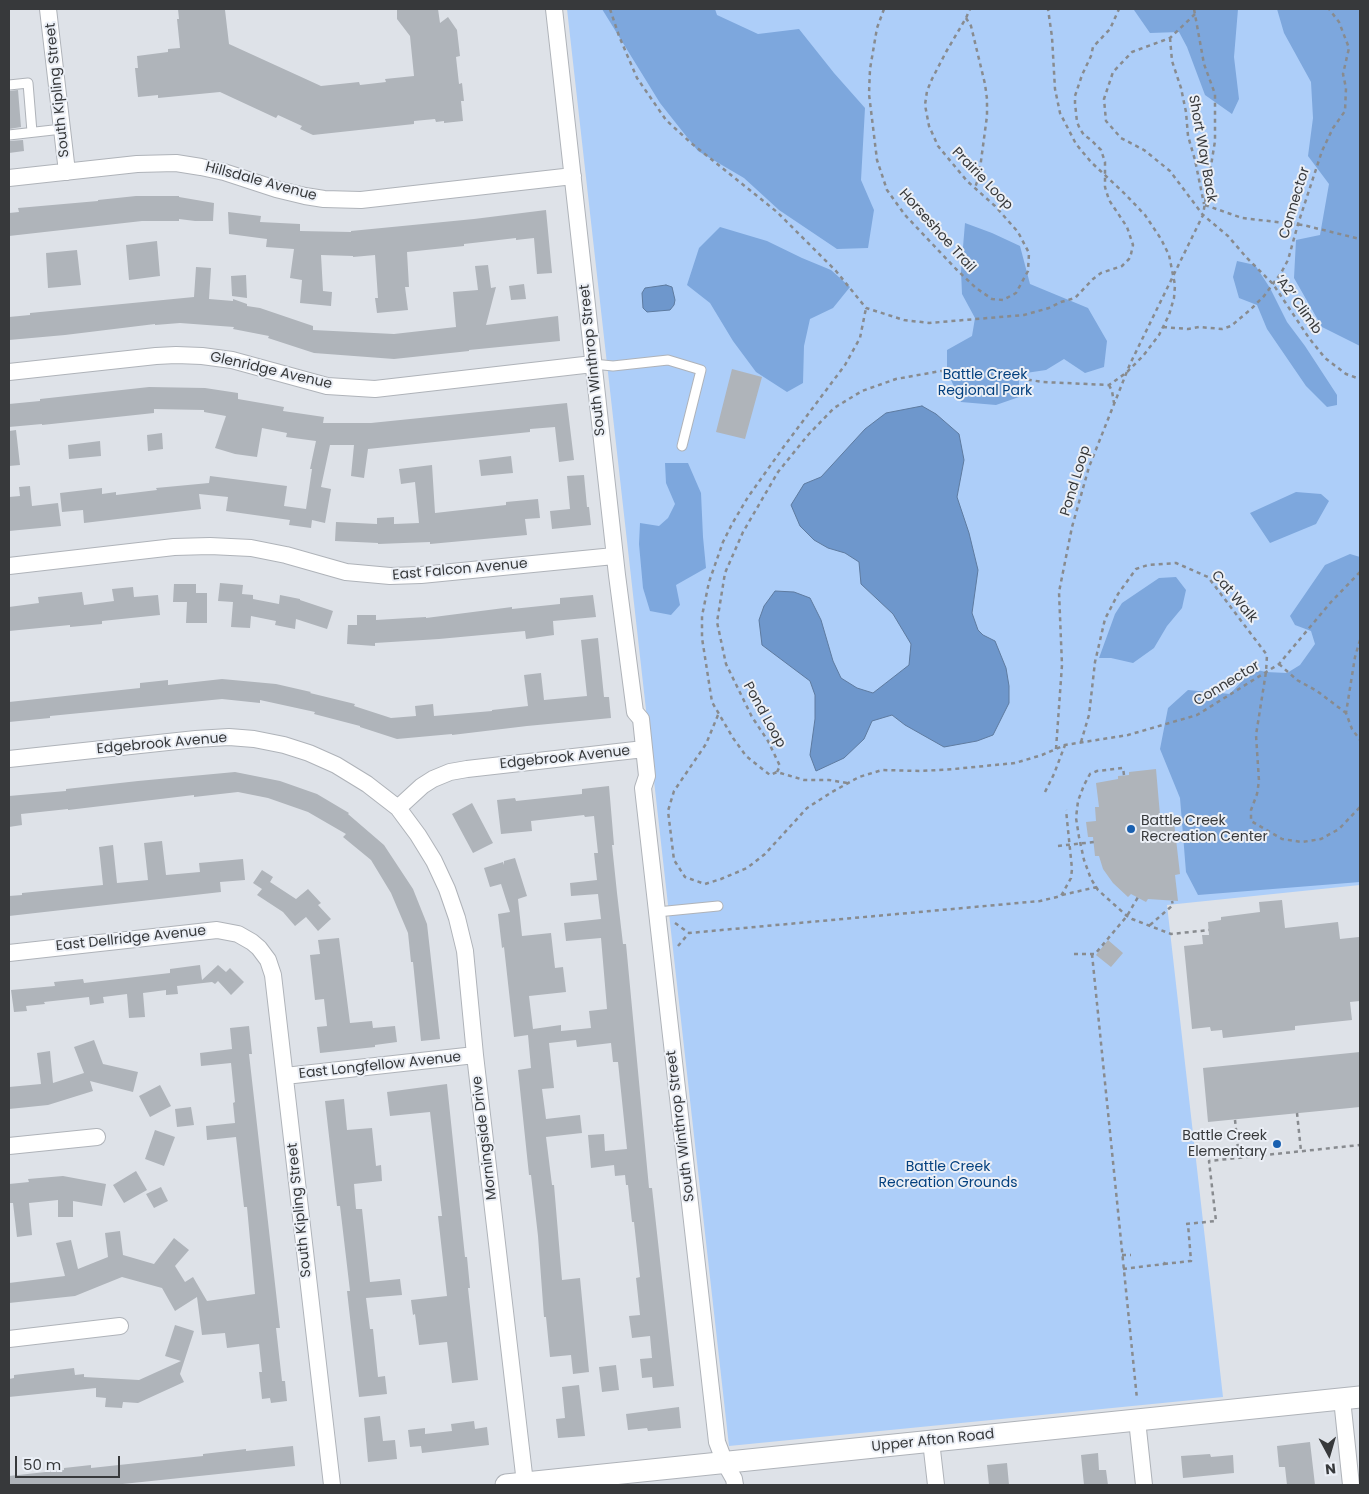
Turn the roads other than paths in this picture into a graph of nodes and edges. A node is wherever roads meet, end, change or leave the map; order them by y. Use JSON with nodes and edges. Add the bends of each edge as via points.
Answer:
{"nodes":[{"id":1,"x":48,"y":9,"type":"edge"},
{"id":2,"x":554,"y":9,"type":"edge"},
{"id":3,"x":9,"y":85,"type":"edge"},
{"id":4,"x":62,"y":129,"type":"junction"},
{"id":5,"x":32,"y":132,"type":"junction"},
{"id":6,"x":9,"y":135,"type":"edge"},
{"id":7,"x":66,"y":172,"type":"junction"},
{"id":8,"x":573,"y":176,"type":"junction"},
{"id":9,"x":9,"y":178,"type":"edge"},
{"id":10,"x":592,"y":364,"type":"junction"},
{"id":11,"x":9,"y":372,"type":"edge"},
{"id":12,"x":682,"y":446,"type":"dead end"},
{"id":13,"x":614,"y":556,"type":"junction"},
{"id":14,"x":9,"y":566,"type":"edge"},
{"id":15,"x":639,"y":750,"type":"junction"},
{"id":16,"x":9,"y":759,"type":"edge"},
{"id":17,"x":398,"y":808,"type":"junction"},
{"id":18,"x":718,"y":906,"type":"dead end"},
{"id":19,"x":656,"y":912,"type":"junction"},
{"id":20,"x":252,"y":942,"type":"joint"},
{"id":21,"x":9,"y":953,"type":"edge"},
{"id":22,"x":475,"y":1055,"type":"junction"},
{"id":23,"x":285,"y":1076,"type":"junction"},
{"id":24,"x":97,"y":1137,"type":"dead end"},
{"id":25,"x":9,"y":1146,"type":"edge"},
{"id":26,"x":120,"y":1326,"type":"dead end"},
{"id":27,"x":9,"y":1339,"type":"edge"},
{"id":28,"x":1351,"y":1398,"type":"edge"},
{"id":29,"x":1137,"y":1410,"type":"junction"},
{"id":30,"x":931,"y":1441,"type":"junction"},
{"id":31,"x":725,"y":1463,"type":"junction"},
{"id":32,"x":515,"y":1484,"type":"edge"},
{"id":33,"x":332,"y":1485,"type":"edge"},
{"id":34,"x":735,"y":1485,"type":"edge"},
{"id":35,"x":936,"y":1485,"type":"edge"},
{"id":36,"x":1144,"y":1485,"type":"edge"},
{"id":37,"x":1351,"y":1485,"type":"edge"}],
"edges":[{"from":1,"to":4,"type":"street","name":"South Kipling Street"},
{"from":2,"to":8,"type":"street","name":"South Winthrop Street"},
{"from":3,"to":5,"type":"lane","via":[[28,83]]},
{"from":4,"to":5,"type":"lane"},
{"from":4,"to":7,"type":"street","name":"South Kipling Street"},
{"from":5,"to":6,"type":"lane"},
{"from":7,"to":8,"type":"street","name":"Hillsdale Avenue","via":[[137,164],[189,165],[305,196],[352,200]]},
{"from":7,"to":9,"type":"street","name":"Hillsdale Avenue"},
{"from":8,"to":10,"type":"street","name":"South Winthrop Street"},
{"from":10,"to":11,"type":"street","name":"Glenridge Avenue","via":[[375,389],[327,386],[232,360],[202,356],[156,356]]},
{"from":10,"to":12,"type":"lane","via":[[613,366],[668,360],[701,370]]},
{"from":10,"to":13,"type":"street","name":"South Winthrop Street"},
{"from":13,"to":14,"type":"street","name":"East Falcon Avenue","via":[[390,576],[346,572],[251,548],[210,546],[174,547]]},
{"from":13,"to":15,"type":"street","name":"South Winthrop Street","via":[[635,712],[641,719]]},
{"from":15,"to":17,"type":"street","name":"Edgebrook Avenue","via":[[450,772],[422,786]]},
{"from":15,"to":19,"type":"street","name":"South Winthrop Street","via":[[646,776],[643,788]]},
{"from":16,"to":17,"type":"street","name":"Edgebrook Avenue","via":[[196,739],[254,739],[284,745],[336,765],[368,784]]},
{"from":17,"to":22,"type":"street","name":"Morningside Drive","via":[[434,861],[457,918],[465,951]]},
{"from":18,"to":19,"type":"lane"},
{"from":19,"to":31,"type":"street","name":"South Winthrop Street","via":[[717,1442]]},
{"from":20,"to":21,"type":"street","name":"East Dellridge Avenue","via":[[238,934],[217,930]]},
{"from":20,"to":23,"type":"street","name":"South Kipling Street","via":[[268,960],[273,975]]},
{"from":22,"to":23,"type":"street","name":"East Longfellow Avenue"},
{"from":22,"to":32,"type":"street","name":"Morningside Drive"},
{"from":23,"to":33,"type":"street","name":"South Kipling Street"},
{"from":24,"to":25,"type":"street"},
{"from":26,"to":27,"type":"street"},
{"from":28,"to":29,"type":"street","name":"Upper Afton Road"},
{"from":28,"to":37,"type":"street"},
{"from":29,"to":30,"type":"street","name":"Upper Afton Road"},
{"from":29,"to":36,"type":"street"},
{"from":30,"to":31,"type":"street","name":"Upper Afton Road"},
{"from":30,"to":35,"type":"street"},
{"from":31,"to":32,"type":"street","name":"Upper Afton Road"},
{"from":31,"to":34,"type":"street","name":"South Winthrop Street"}]}
